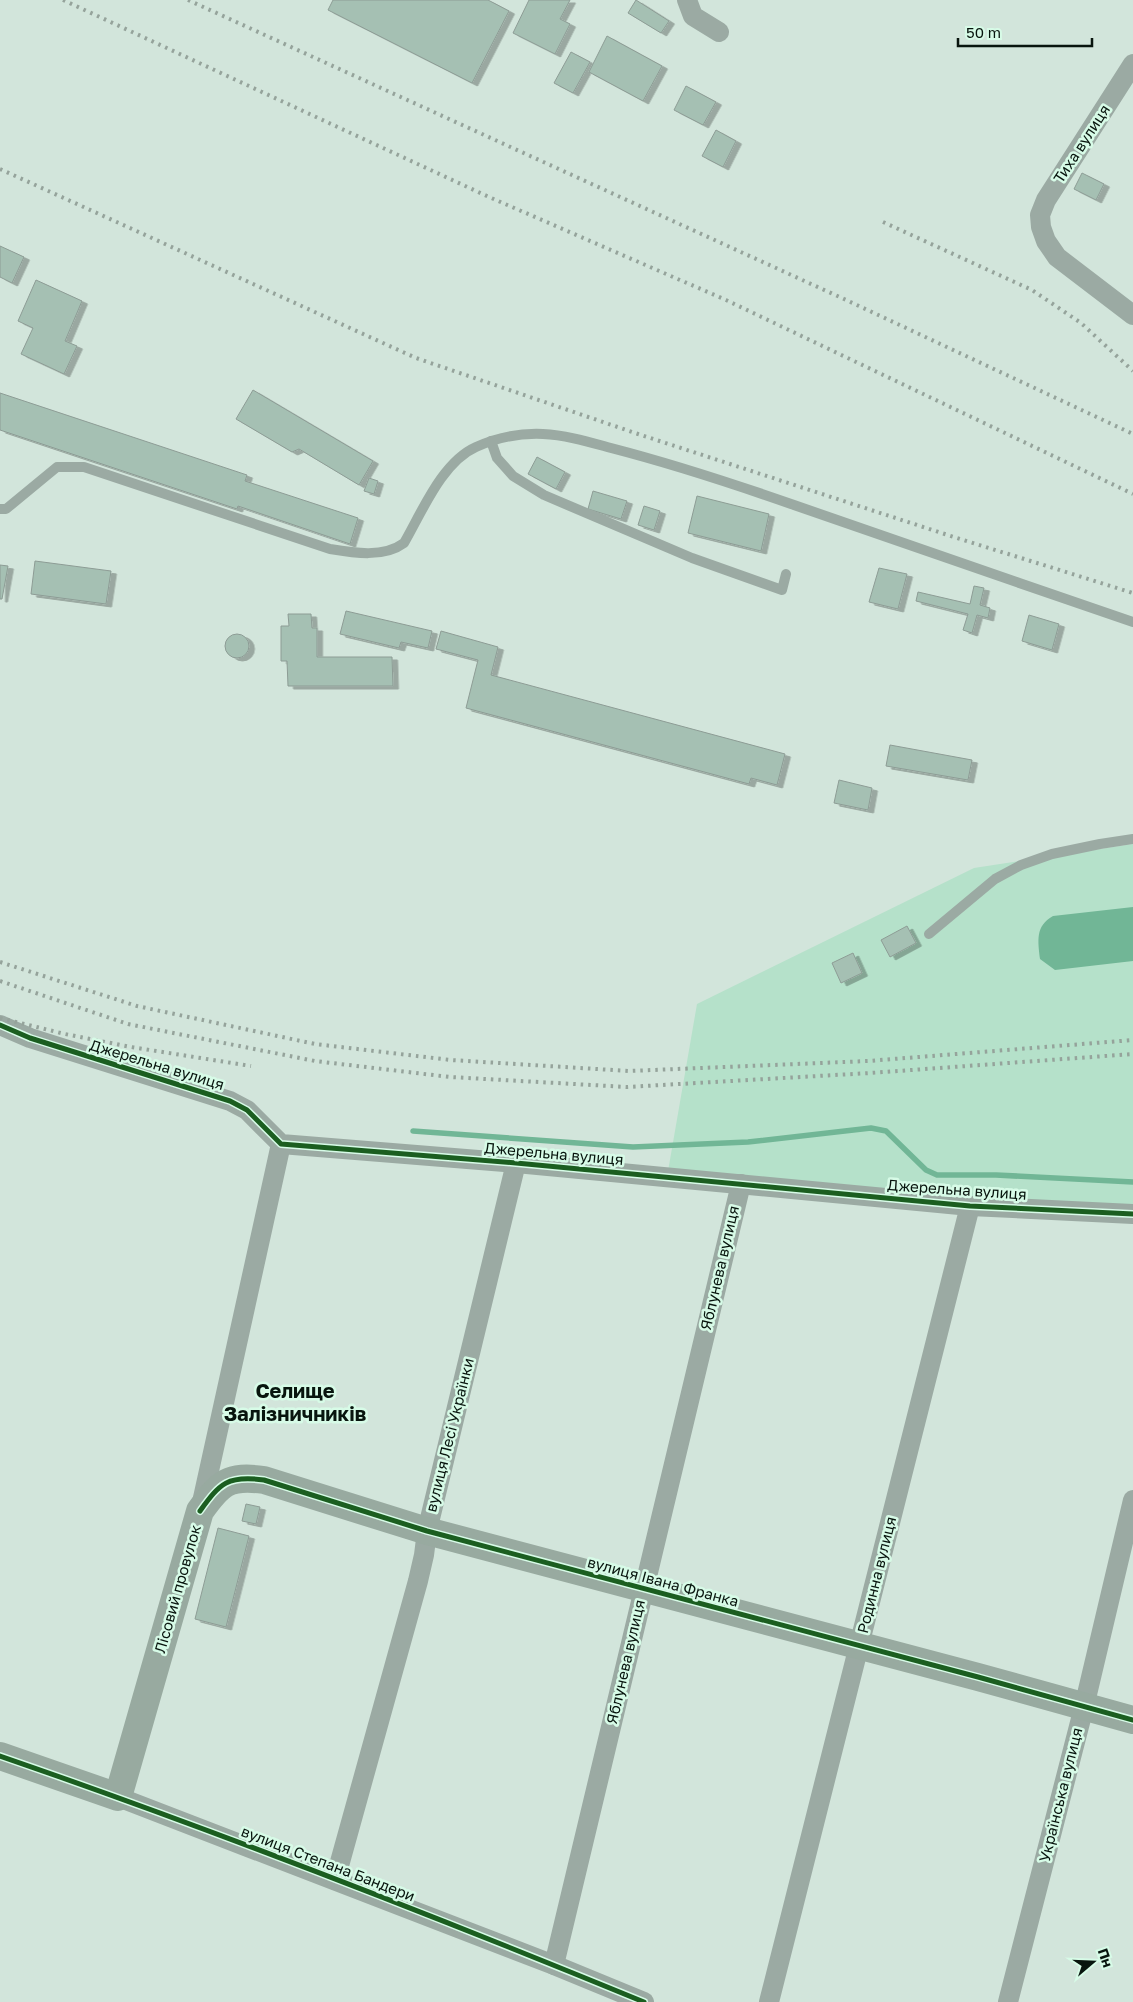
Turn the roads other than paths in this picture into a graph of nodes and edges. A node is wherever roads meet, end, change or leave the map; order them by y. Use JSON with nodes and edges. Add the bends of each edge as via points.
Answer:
{"nodes":[{"id":1,"x":687,"y":0,"type":"edge"},
{"id":2,"x":720,"y":32,"type":"dead end"},
{"id":3,"x":1133,"y":64,"type":"edge"},
{"id":4,"x":1133,"y":315,"type":"edge"},
{"id":5,"x":491,"y":441,"type":"junction"},
{"id":6,"x":0,"y":510,"type":"edge"},
{"id":7,"x":786,"y":574,"type":"dead end"},
{"id":8,"x":1133,"y":622,"type":"edge"},
{"id":9,"x":1133,"y":839,"type":"edge"},
{"id":10,"x":929,"y":934,"type":"dead end"},
{"id":11,"x":0,"y":1025,"type":"edge"},
{"id":12,"x":281,"y":1144,"type":"junction"},
{"id":13,"x":516,"y":1163,"type":"junction"},
{"id":14,"x":740,"y":1184,"type":"junction"},
{"id":15,"x":970,"y":1206,"type":"junction"},
{"id":16,"x":1133,"y":1214,"type":"edge"},
{"id":17,"x":1133,"y":1500,"type":"edge"},
{"id":18,"x":200,"y":1511,"type":"junction"},
{"id":19,"x":427,"y":1532,"type":"junction"},
{"id":20,"x":643,"y":1590,"type":"junction"},
{"id":21,"x":859,"y":1646,"type":"junction"},
{"id":22,"x":1084,"y":1707,"type":"junction"},
{"id":23,"x":1133,"y":1720,"type":"edge"},
{"id":24,"x":0,"y":1756,"type":"edge"},
{"id":25,"x":118,"y":1797,"type":"junction"},
{"id":26,"x":335,"y":1880,"type":"junction"},
{"id":27,"x":554,"y":1965,"type":"junction"},
{"id":28,"x":644,"y":2002,"type":"edge"},
{"id":29,"x":769,"y":2002,"type":"edge"},
{"id":30,"x":1008,"y":2002,"type":"edge"}],
"edges":[{"from":1,"to":2,"type":"street","via":[[694,16]]},
{"from":3,"to":4,"type":"street","name":"Тиха вулиця","via":[[1046,200],[1040,215],[1046,241],[1057,257]]},
{"from":5,"to":6,"type":"lane","via":[[465,452],[442,478],[404,543],[385,552],[354,553],[330,549],[84,467],[57,468],[6,509]]},
{"from":5,"to":7,"type":"lane","via":[[497,458],[513,476],[544,495],[692,558],[782,590]]},
{"from":5,"to":8,"type":"lane","via":[[523,434],[544,434],[625,452],[728,482]]},
{"from":9,"to":10,"type":"lane","via":[[1052,854],[1021,864],[995,879]]},
{"from":11,"to":12,"type":"street","name":"Джерельна вулиця","via":[[30,1038],[230,1101],[247,1110]]},
{"from":12,"to":13,"type":"street","name":"Джерельна вулиця"},
{"from":12,"to":18,"type":"street","name":"Лісовий провулок"},
{"from":13,"to":14,"type":"street","name":"Джерельна вулиця"},
{"from":13,"to":19,"type":"street","name":"вулиця Лесі Українки"},
{"from":14,"to":15,"type":"street","name":"Джерельна вулиця"},
{"from":14,"to":20,"type":"street","name":"Яблунева вулиця"},
{"from":15,"to":16,"type":"street","name":"Джерельна вулиця"},
{"from":15,"to":21,"type":"street","name":"Родинна вулиця"},
{"from":17,"to":22,"type":"street","name":"Українська вулиця"},
{"from":18,"to":19,"type":"street","name":"вулиця Івана Франка","via":[[220,1487],[232,1480],[248,1478],[264,1480]]},
{"from":18,"to":25,"type":"street","name":"Лісовий провулок"},
{"from":19,"to":20,"type":"street","name":"вулиця Івана Франка"},
{"from":19,"to":26,"type":"street","name":"вулиця Лесі Українки","via":[[418,1581]]},
{"from":20,"to":21,"type":"street","name":"вулиця Івана Франка"},
{"from":20,"to":27,"type":"street","name":"Яблунева вулиця"},
{"from":21,"to":22,"type":"street","name":"вулиця Івана Франка"},
{"from":21,"to":29,"type":"street","name":"Родинна вулиця"},
{"from":22,"to":23,"type":"street","name":"вулиця Івана Франка"},
{"from":22,"to":30,"type":"street","name":"Українська вулиця"},
{"from":24,"to":25,"type":"street","name":"вулиця Степана Бандери"},
{"from":25,"to":26,"type":"street","name":"вулиця Степана Бандери"},
{"from":26,"to":27,"type":"street","name":"вулиця Степана Бандери"},
{"from":27,"to":28,"type":"street","name":"вулиця Степана Бандери"}]}
